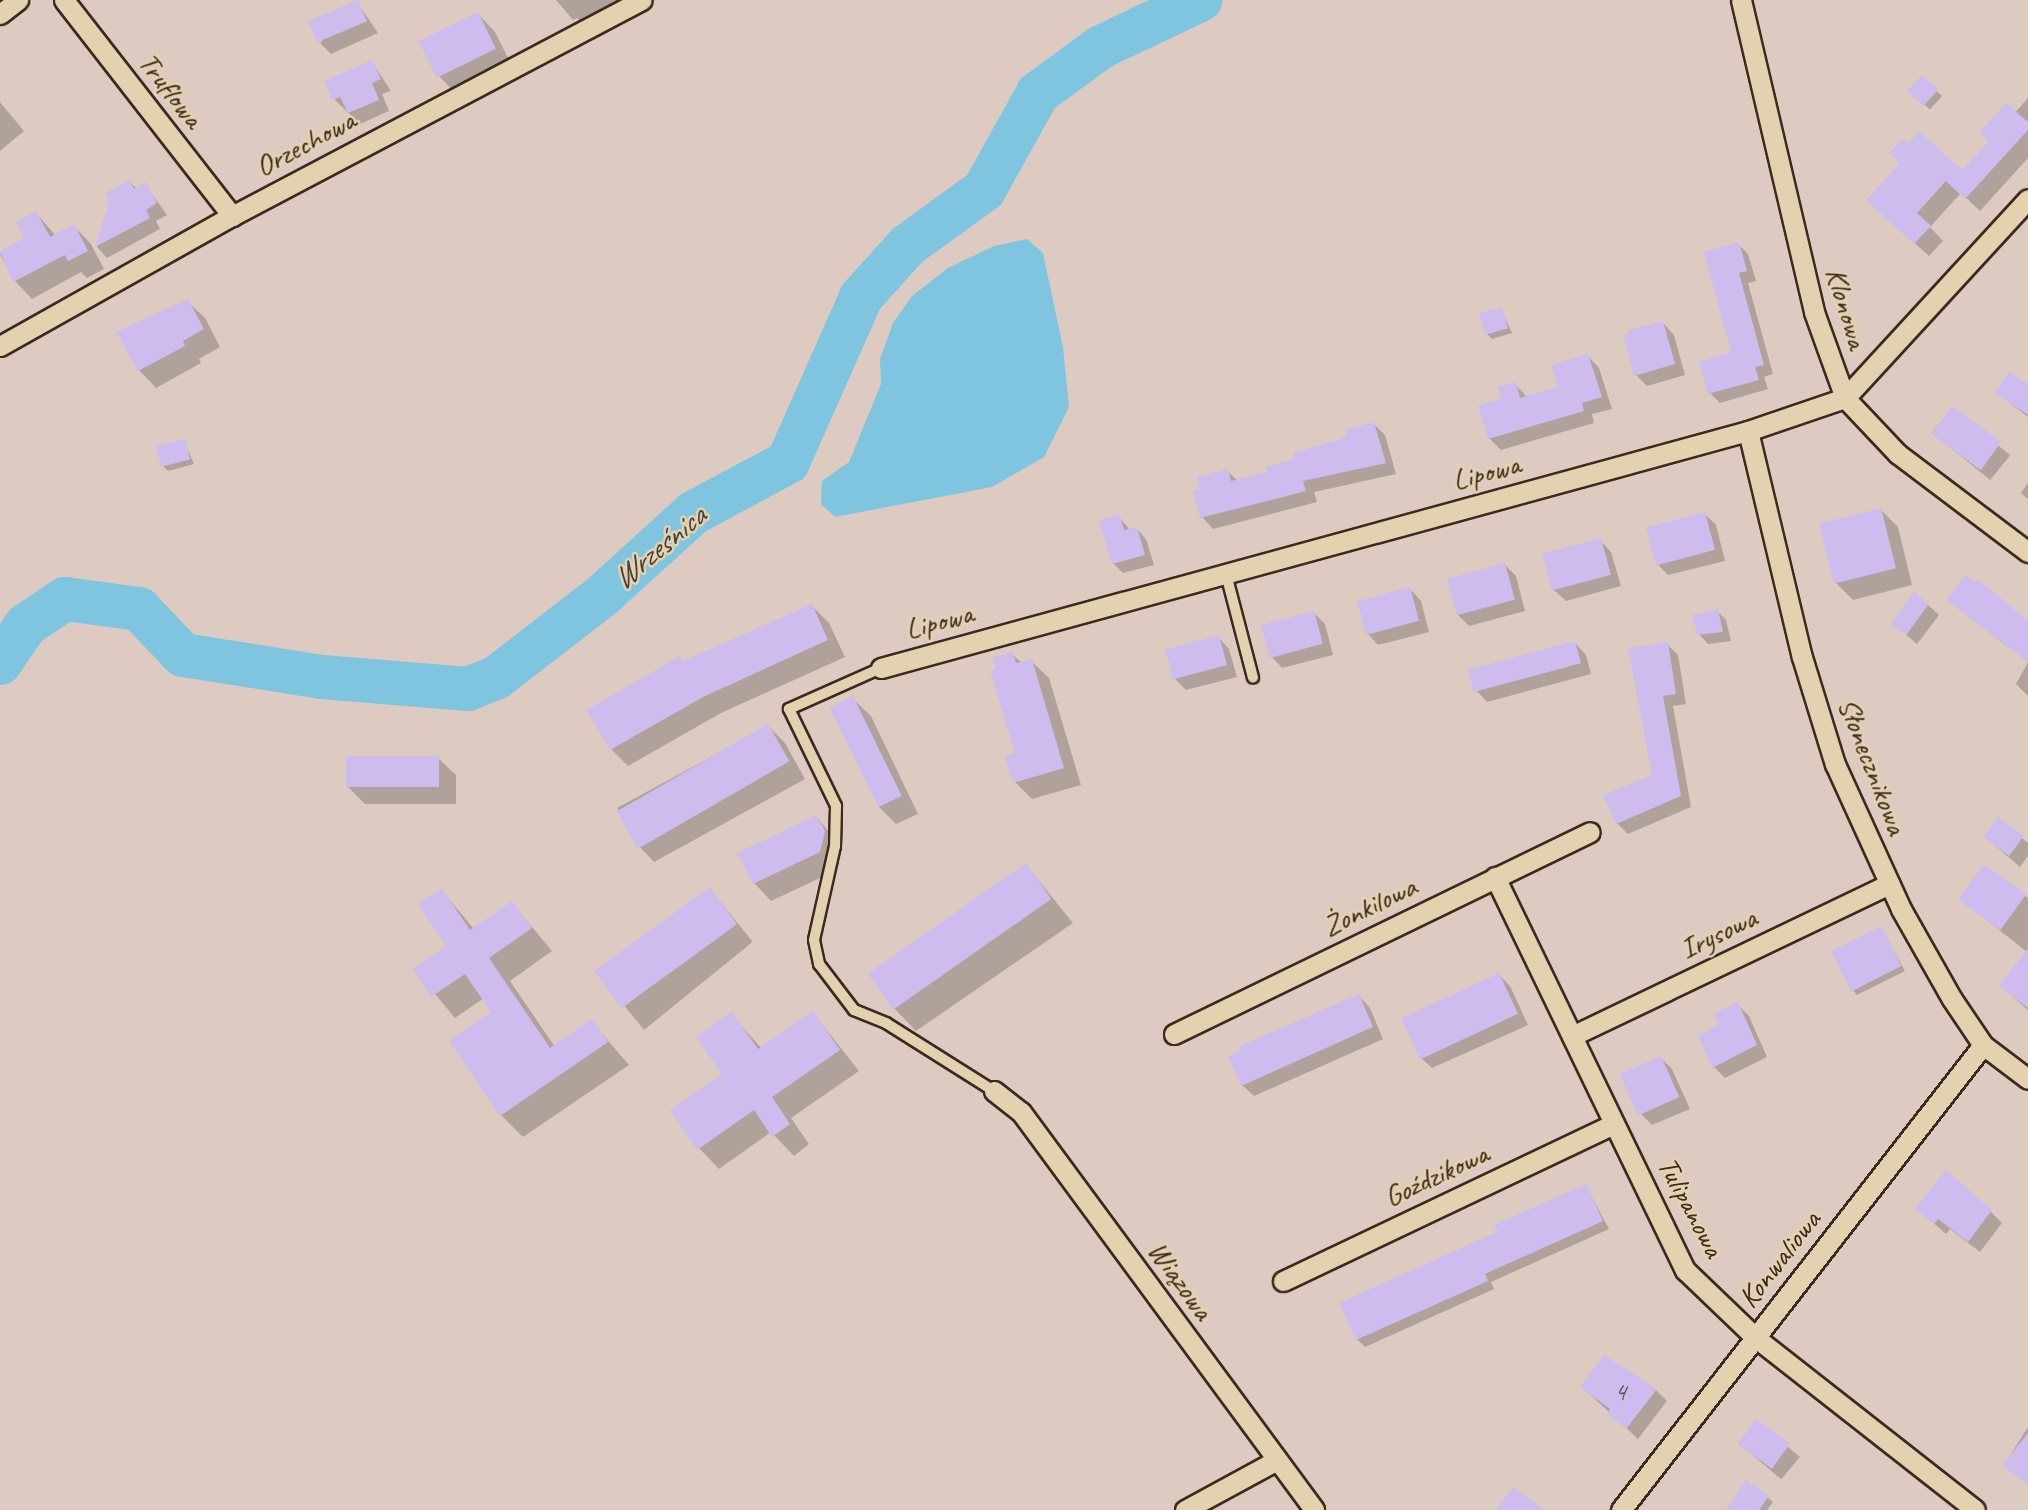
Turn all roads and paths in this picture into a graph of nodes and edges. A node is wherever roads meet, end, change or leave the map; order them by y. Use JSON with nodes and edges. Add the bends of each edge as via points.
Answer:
{"nodes":[{"id":1,"x":18,"y":0,"type":"edge"},
{"id":2,"x":64,"y":0,"type":"edge"},
{"id":3,"x":642,"y":0,"type":"edge"},
{"id":4,"x":1741,"y":0,"type":"edge"},
{"id":5,"x":0,"y":14,"type":"edge"},
{"id":6,"x":2028,"y":199,"type":"edge"},
{"id":7,"x":232,"y":216,"type":"junction"},
{"id":8,"x":0,"y":346,"type":"edge"},
{"id":9,"x":1845,"y":398,"type":"junction"},
{"id":10,"x":1748,"y":431,"type":"junction"},
{"id":11,"x":2028,"y":552,"type":"edge"},
{"id":12,"x":1226,"y":574,"type":"junction"},
{"id":13,"x":881,"y":667,"type":"joint"},
{"id":14,"x":1253,"y":678,"type":"dead end"},
{"id":15,"x":1590,"y":832,"type":"dead end"},
{"id":16,"x":1495,"y":877,"type":"junction"},
{"id":17,"x":1889,"y":884,"type":"junction"},
{"id":18,"x":1174,"y":1034,"type":"dead end"},
{"id":19,"x":1572,"y":1036,"type":"junction"},
{"id":20,"x":1983,"y":1045,"type":"junction"},
{"id":21,"x":2028,"y":1079,"type":"edge"},
{"id":22,"x":994,"y":1091,"type":"joint"},
{"id":23,"x":1614,"y":1124,"type":"junction"},
{"id":24,"x":1283,"y":1280,"type":"dead end"},
{"id":25,"x":1756,"y":1338,"type":"junction"},
{"id":26,"x":1277,"y":1460,"type":"junction"},
{"id":27,"x":1973,"y":1509,"type":"edge"},
{"id":28,"x":1185,"y":1510,"type":"edge"},
{"id":29,"x":1314,"y":1510,"type":"edge"},
{"id":30,"x":1621,"y":1510,"type":"edge"}],
"edges":[{"from":1,"to":5,"type":"street"},
{"from":2,"to":7,"type":"street","name":"Truflowa"},
{"from":3,"to":7,"type":"street","name":"Orzechowa"},
{"from":4,"to":9,"type":"street","name":"Klonowa","via":[[1814,312]]},
{"from":6,"to":9,"type":"street","name":"Lipowa"},
{"from":7,"to":8,"type":"street","name":"Orzechowa"},
{"from":9,"to":10,"type":"street","name":"Lipowa"},
{"from":9,"to":11,"type":"street","name":"Klonowa","via":[[1898,454]]},
{"from":10,"to":12,"type":"street","name":"Lipowa"},
{"from":10,"to":17,"type":"street","name":"Słonecznikowa","via":[[1802,657],[1835,764]]},
{"from":12,"to":13,"type":"street","name":"Lipowa"},
{"from":12,"to":14,"type":"lane"},
{"from":13,"to":22,"type":"lane","via":[[789,709],[835,807],[835,846],[814,940],[819,964],[854,1010],[886,1024]]},
{"from":15,"to":16,"type":"street","name":"Żonkilowa"},
{"from":16,"to":18,"type":"street","name":"Żonkilowa"},
{"from":16,"to":19,"type":"street","name":"Tulipanowa"},
{"from":17,"to":19,"type":"street","name":"Irysowa"},
{"from":17,"to":20,"type":"street","name":"Słonecznikowa","via":[[1952,999]]},
{"from":19,"to":23,"type":"street","name":"Tulipanowa"},
{"from":20,"to":21,"type":"street","name":"Słonecznikowa"},
{"from":20,"to":25,"type":"street","name":"Konwaliowa"},
{"from":22,"to":26,"type":"street","name":"Wiązowa","via":[[1021,1112]]},
{"from":23,"to":24,"type":"street","name":"Goździkowa"},
{"from":23,"to":25,"type":"street","name":"Tulipanowa","via":[[1685,1270]]},
{"from":25,"to":27,"type":"street","name":"Tulipanowa"},
{"from":25,"to":30,"type":"street","name":"Konwaliowa"},
{"from":26,"to":28,"type":"street"},
{"from":26,"to":29,"type":"street","name":"Wiązowa"}]}
